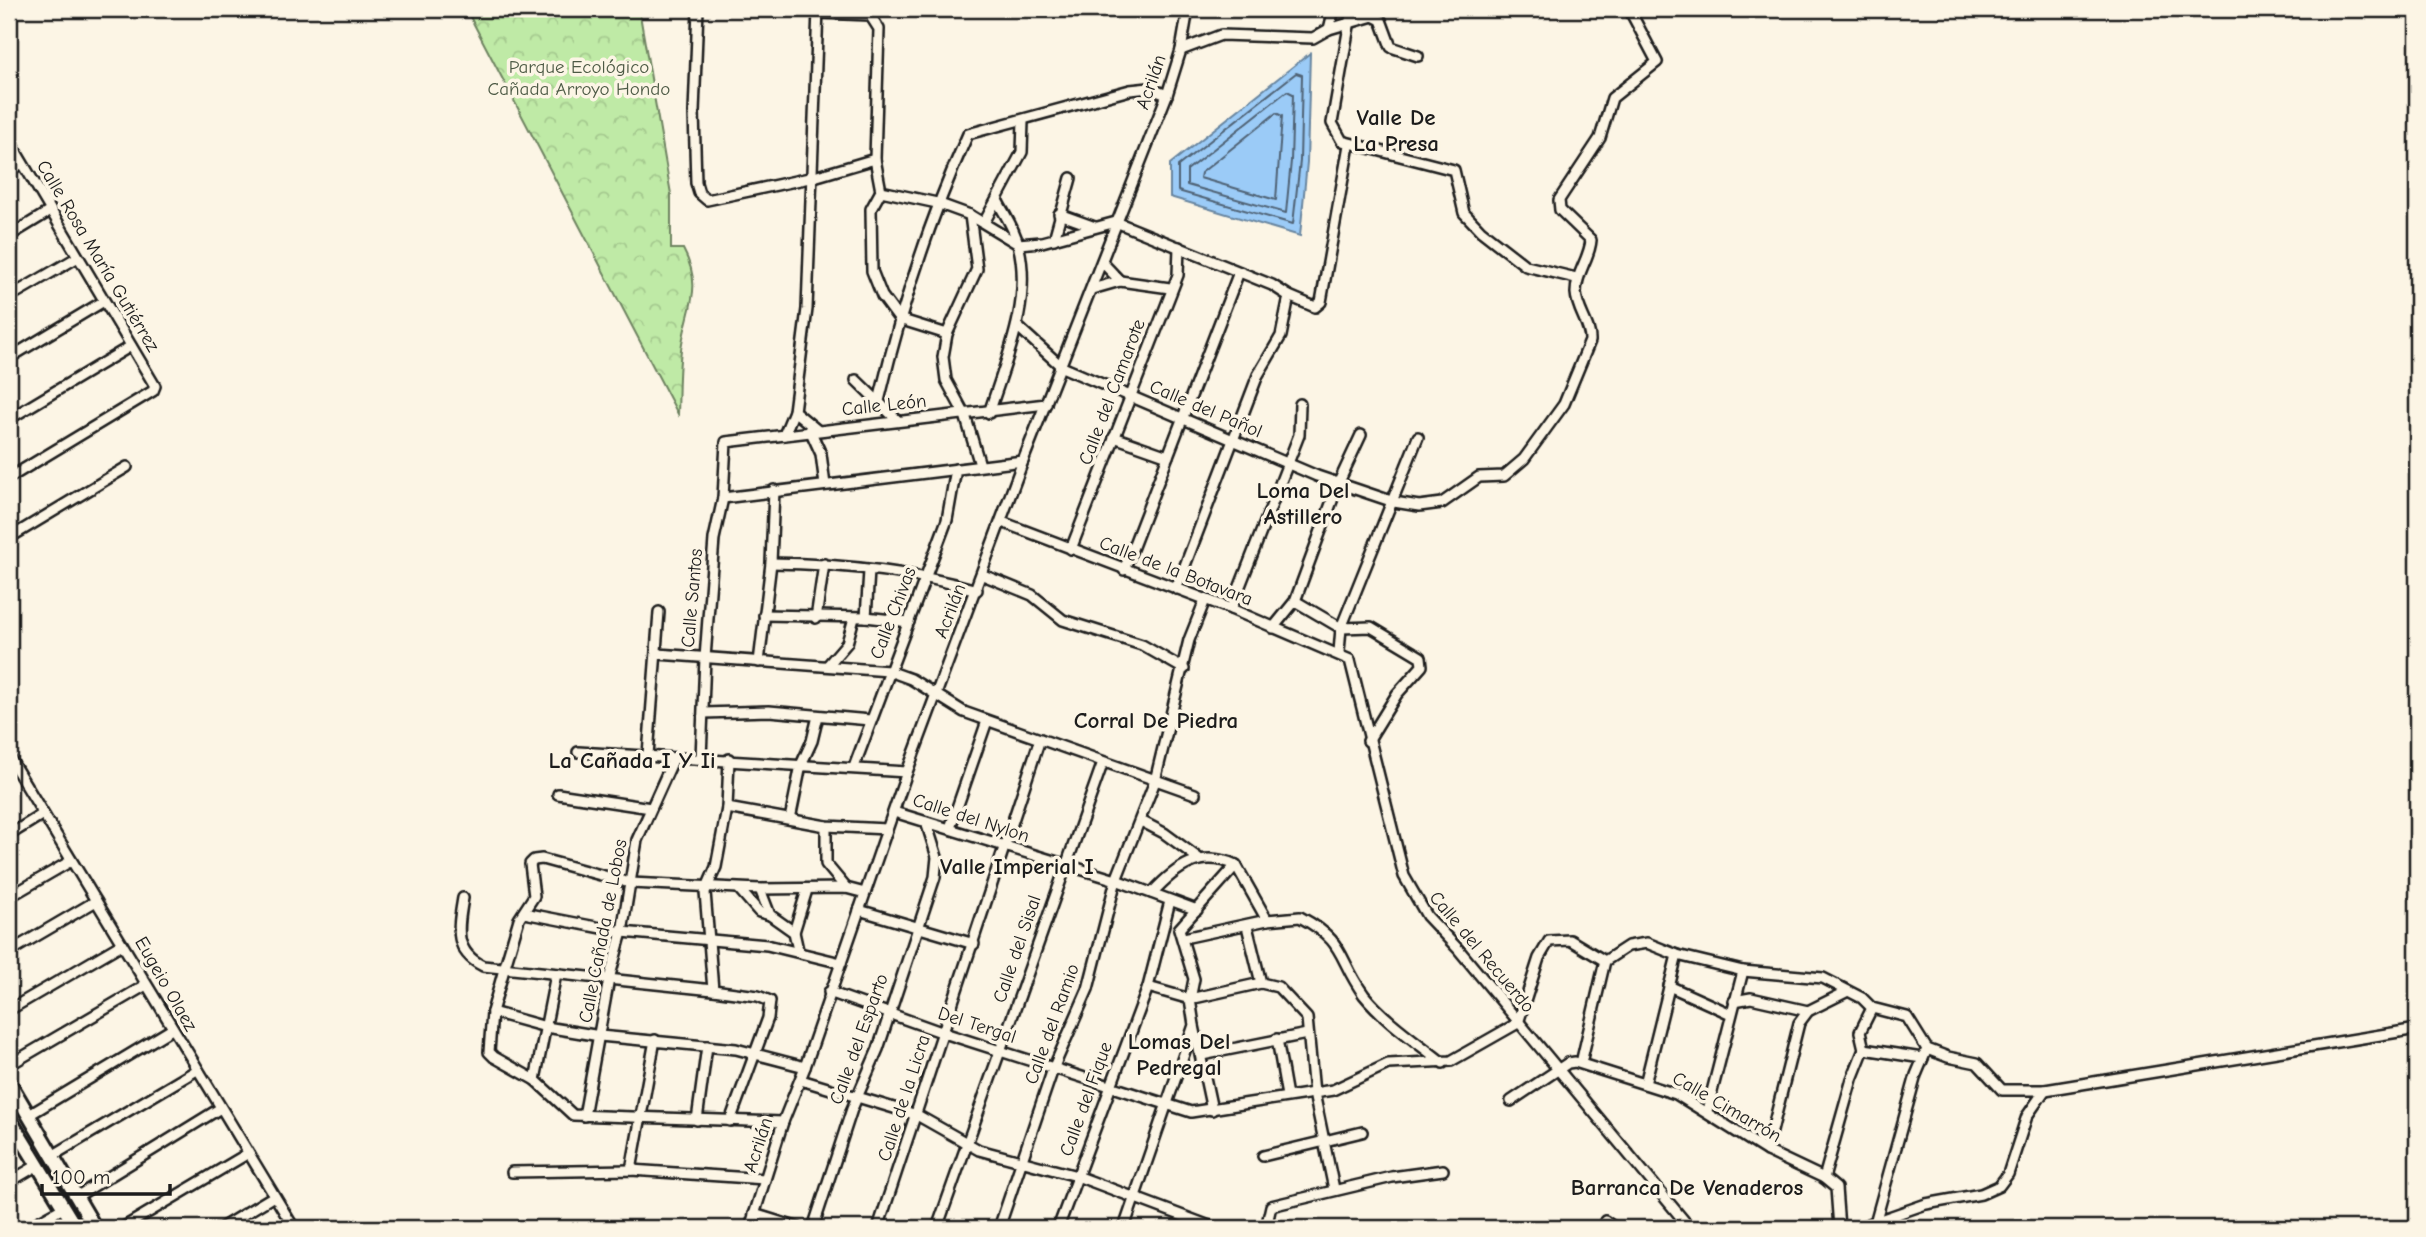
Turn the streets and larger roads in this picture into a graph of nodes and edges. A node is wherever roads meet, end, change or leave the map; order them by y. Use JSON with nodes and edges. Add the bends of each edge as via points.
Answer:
{"nodes":[{"id":1,"x":698,"y":9,"type":"edge"},
{"id":2,"x":1188,"y":9,"type":"edge"},
{"id":3,"x":1334,"y":9,"type":"edge"},
{"id":4,"x":1352,"y":9,"type":"edge"},
{"id":5,"x":1629,"y":9,"type":"edge"},
{"id":6,"x":818,"y":11,"type":"edge"},
{"id":7,"x":1350,"y":24,"type":"junction"},
{"id":8,"x":1329,"y":29,"type":"junction"},
{"id":9,"x":1181,"y":50,"type":"junction"},
{"id":10,"x":1418,"y":56,"type":"dead end"},
{"id":11,"x":1167,"y":95,"type":"junction"},
{"id":12,"x":1023,"y":121,"type":"junction"},
{"id":13,"x":9,"y":140,"type":"edge"},
{"id":14,"x":1349,"y":145,"type":"junction"},
{"id":15,"x":875,"y":159,"type":"junction"},
{"id":16,"x":22,"y":163,"type":"junction"},
{"id":17,"x":9,"y":171,"type":"edge"},
{"id":18,"x":814,"y":177,"type":"junction"},
{"id":19,"x":1071,"y":178,"type":"dead end"},
{"id":20,"x":881,"y":191,"type":"junction"},
{"id":21,"x":997,"y":200,"type":"junction"},
{"id":22,"x":937,"y":203,"type":"junction"},
{"id":23,"x":50,"y":211,"type":"junction"},
{"id":24,"x":1059,"y":214,"type":"junction"},
{"id":25,"x":970,"y":215,"type":"junction"},
{"id":26,"x":985,"y":221,"type":"junction"},
{"id":27,"x":1116,"y":222,"type":"junction"},
{"id":28,"x":1095,"y":227,"type":"junction"},
{"id":29,"x":9,"y":236,"type":"edge"},
{"id":30,"x":1054,"y":239,"type":"junction"},
{"id":31,"x":1018,"y":244,"type":"junction"},
{"id":32,"x":1179,"y":247,"type":"junction"},
{"id":33,"x":78,"y":257,"type":"junction"},
{"id":34,"x":1102,"y":262,"type":"junction"},
{"id":35,"x":1239,"y":272,"type":"junction"},
{"id":36,"x":1576,"y":278,"type":"junction"},
{"id":37,"x":1120,"y":281,"type":"junction"},
{"id":38,"x":1170,"y":288,"type":"junction"},
{"id":39,"x":1092,"y":289,"type":"junction"},
{"id":40,"x":1289,"y":296,"type":"junction"},
{"id":41,"x":9,"y":297,"type":"edge"},
{"id":42,"x":104,"y":301,"type":"junction"},
{"id":43,"x":899,"y":319,"type":"junction"},
{"id":44,"x":1017,"y":326,"type":"junction"},
{"id":45,"x":947,"y":334,"type":"junction"},
{"id":46,"x":131,"y":346,"type":"junction"},
{"id":47,"x":9,"y":358,"type":"edge"},
{"id":48,"x":1062,"y":367,"type":"junction"},
{"id":49,"x":856,"y":380,"type":"dead end"},
{"id":50,"x":1129,"y":396,"type":"junction"},
{"id":51,"x":878,"y":401,"type":"junction"},
{"id":52,"x":1046,"y":404,"type":"junction"},
{"id":53,"x":1300,"y":404,"type":"dead end"},
{"id":54,"x":794,"y":411,"type":"junction"},
{"id":55,"x":989,"y":413,"type":"junction"},
{"id":56,"x":965,"y":415,"type":"junction"},
{"id":57,"x":9,"y":418,"type":"edge"},
{"id":58,"x":1184,"y":418,"type":"junction"},
{"id":59,"x":897,"y":420,"type":"junction"},
{"id":60,"x":813,"y":430,"type":"junction"},
{"id":61,"x":784,"y":435,"type":"junction"},
{"id":62,"x":1361,"y":435,"type":"dead end"},
{"id":63,"x":1114,"y":437,"type":"junction"},
{"id":64,"x":1418,"y":437,"type":"dead end"},
{"id":65,"x":1234,"y":439,"type":"junction"},
{"id":66,"x":726,"y":442,"type":"joint"},
{"id":67,"x":1168,"y":456,"type":"junction"},
{"id":68,"x":1023,"y":461,"type":"junction"},
{"id":69,"x":1286,"y":463,"type":"junction"},
{"id":70,"x":980,"y":465,"type":"junction"},
{"id":71,"x":127,"y":467,"type":"dead end"},
{"id":72,"x":956,"y":469,"type":"junction"},
{"id":73,"x":9,"y":478,"type":"edge"},
{"id":74,"x":1339,"y":482,"type":"junction"},
{"id":75,"x":825,"y":485,"type":"junction"},
{"id":76,"x":774,"y":490,"type":"junction"},
{"id":77,"x":723,"y":498,"type":"junction"},
{"id":78,"x":1394,"y":502,"type":"junction"},
{"id":79,"x":1002,"y":522,"type":"junction"},
{"id":80,"x":9,"y":538,"type":"edge"},
{"id":81,"x":1071,"y":549,"type":"junction"},
{"id":82,"x":771,"y":563,"type":"junction"},
{"id":83,"x":824,"y":564,"type":"junction"},
{"id":84,"x":1124,"y":570,"type":"junction"},
{"id":85,"x":869,"y":571,"type":"junction"},
{"id":86,"x":983,"y":575,"type":"junction"},
{"id":87,"x":926,"y":576,"type":"junction"},
{"id":88,"x":1176,"y":589,"type":"junction"},
{"id":89,"x":978,"y":590,"type":"junction"},
{"id":90,"x":1205,"y":600,"type":"junction"},
{"id":91,"x":1295,"y":601,"type":"junction"},
{"id":92,"x":1231,"y":609,"type":"junction"},
{"id":93,"x":659,"y":612,"type":"dead end"},
{"id":94,"x":764,"y":615,"type":"junction"},
{"id":95,"x":866,"y":617,"type":"junction"},
{"id":96,"x":816,"y":618,"type":"junction"},
{"id":97,"x":854,"y":618,"type":"junction"},
{"id":98,"x":909,"y":622,"type":"junction"},
{"id":99,"x":1273,"y":628,"type":"junction"},
{"id":100,"x":1340,"y":628,"type":"junction"},
{"id":101,"x":1339,"y":652,"type":"junction"},
{"id":102,"x":658,"y":654,"type":"junction"},
{"id":103,"x":705,"y":658,"type":"junction"},
{"id":104,"x":759,"y":662,"type":"junction"},
{"id":105,"x":828,"y":665,"type":"junction"},
{"id":106,"x":1184,"y":669,"type":"junction"},
{"id":107,"x":889,"y":671,"type":"junction"},
{"id":108,"x":936,"y":695,"type":"junction"},
{"id":109,"x":704,"y":713,"type":"junction"},
{"id":110,"x":818,"y":716,"type":"junction"},
{"id":111,"x":870,"y":720,"type":"junction"},
{"id":112,"x":987,"y":721,"type":"junction"},
{"id":113,"x":1040,"y":739,"type":"junction"},
{"id":114,"x":1368,"y":741,"type":"junction"},
{"id":115,"x":578,"y":751,"type":"dead end"},
{"id":116,"x":648,"y":755,"type":"junction"},
{"id":117,"x":9,"y":757,"type":"edge"},
{"id":118,"x":674,"y":758,"type":"junction"},
{"id":119,"x":701,"y":758,"type":"junction"},
{"id":120,"x":729,"y":759,"type":"junction"},
{"id":121,"x":1103,"y":762,"type":"junction"},
{"id":122,"x":801,"y":765,"type":"junction"},
{"id":123,"x":854,"y":767,"type":"junction"},
{"id":124,"x":907,"y":772,"type":"junction"},
{"id":125,"x":13,"y":775,"type":"edge"},
{"id":126,"x":1155,"y":780,"type":"junction"},
{"id":127,"x":558,"y":794,"type":"dead end"},
{"id":128,"x":1195,"y":794,"type":"dead end"},
{"id":129,"x":651,"y":808,"type":"junction"},
{"id":130,"x":727,"y":808,"type":"junction"},
{"id":131,"x":894,"y":812,"type":"junction"},
{"id":132,"x":43,"y":814,"type":"junction"},
{"id":133,"x":790,"y":820,"type":"junction"},
{"id":134,"x":1141,"y":821,"type":"junction"},
{"id":135,"x":926,"y":822,"type":"junction"},
{"id":136,"x":826,"y":826,"type":"junction"},
{"id":137,"x":950,"y":828,"type":"junction"},
{"id":138,"x":887,"y":829,"type":"junction"},
{"id":139,"x":9,"y":835,"type":"edge"},
{"id":140,"x":1004,"y":847,"type":"junction"},
{"id":141,"x":1198,"y":858,"type":"junction"},
{"id":142,"x":71,"y":862,"type":"junction"},
{"id":143,"x":1236,"y":865,"type":"junction"},
{"id":144,"x":1065,"y":866,"type":"junction"},
{"id":145,"x":1116,"y":880,"type":"junction"},
{"id":146,"x":630,"y":883,"type":"junction"},
{"id":147,"x":706,"y":888,"type":"junction"},
{"id":148,"x":846,"y":888,"type":"junction"},
{"id":149,"x":739,"y":889,"type":"junction"},
{"id":150,"x":760,"y":889,"type":"junction"},
{"id":151,"x":807,"y":890,"type":"junction"},
{"id":152,"x":865,"y":893,"type":"junction"},
{"id":153,"x":1152,"y":893,"type":"junction"},
{"id":154,"x":9,"y":897,"type":"edge"},
{"id":155,"x":463,"y":898,"type":"dead end"},
{"id":156,"x":96,"y":901,"type":"junction"},
{"id":157,"x":1170,"y":901,"type":"junction"},
{"id":158,"x":859,"y":910,"type":"junction"},
{"id":159,"x":1197,"y":910,"type":"junction"},
{"id":160,"x":524,"y":913,"type":"junction"},
{"id":161,"x":770,"y":915,"type":"junction"},
{"id":162,"x":1267,"y":920,"type":"junction"},
{"id":163,"x":1247,"y":926,"type":"junction"},
{"id":164,"x":915,"y":928,"type":"junction"},
{"id":165,"x":622,"y":932,"type":"junction"},
{"id":166,"x":794,"y":932,"type":"junction"},
{"id":167,"x":1181,"y":935,"type":"junction"},
{"id":168,"x":707,"y":938,"type":"junction"},
{"id":169,"x":122,"y":944,"type":"junction"},
{"id":170,"x":975,"y":944,"type":"junction"},
{"id":171,"x":798,"y":950,"type":"junction"},
{"id":172,"x":9,"y":952,"type":"edge"},
{"id":173,"x":1677,"y":955,"type":"junction"},
{"id":174,"x":1605,"y":961,"type":"junction"},
{"id":175,"x":841,"y":963,"type":"junction"},
{"id":176,"x":505,"y":966,"type":"junction"},
{"id":177,"x":1743,"y":971,"type":"junction"},
{"id":178,"x":556,"y":974,"type":"junction"},
{"id":179,"x":609,"y":979,"type":"junction"},
{"id":180,"x":1261,"y":983,"type":"junction"},
{"id":181,"x":146,"y":985,"type":"junction"},
{"id":182,"x":1669,"y":986,"type":"junction"},
{"id":183,"x":1148,"y":987,"type":"junction"},
{"id":184,"x":713,"y":990,"type":"junction"},
{"id":185,"x":829,"y":992,"type":"junction"},
{"id":186,"x":1846,"y":992,"type":"junction"},
{"id":187,"x":1189,"y":999,"type":"junction"},
{"id":188,"x":1734,"y":1001,"type":"junction"},
{"id":189,"x":1872,"y":1008,"type":"junction"},
{"id":190,"x":9,"y":1010,"type":"edge"},
{"id":191,"x":492,"y":1012,"type":"junction"},
{"id":192,"x":890,"y":1012,"type":"junction"},
{"id":193,"x":1808,"y":1012,"type":"junction"},
{"id":194,"x":1731,"y":1014,"type":"junction"},
{"id":195,"x":1518,"y":1023,"type":"junction"},
{"id":196,"x":1194,"y":1025,"type":"junction"},
{"id":197,"x":546,"y":1027,"type":"junction"},
{"id":198,"x":172,"y":1029,"type":"junction"},
{"id":199,"x":2417,"y":1029,"type":"edge"},
{"id":200,"x":944,"y":1033,"type":"junction"},
{"id":201,"x":1307,"y":1034,"type":"junction"},
{"id":202,"x":600,"y":1036,"type":"junction"},
{"id":203,"x":1277,"y":1039,"type":"junction"},
{"id":204,"x":655,"y":1040,"type":"junction"},
{"id":205,"x":707,"y":1046,"type":"junction"},
{"id":206,"x":1864,"y":1049,"type":"junction"},
{"id":207,"x":1927,"y":1049,"type":"junction"},
{"id":208,"x":1000,"y":1050,"type":"junction"},
{"id":209,"x":754,"y":1053,"type":"junction"},
{"id":210,"x":1202,"y":1055,"type":"junction"},
{"id":211,"x":1922,"y":1058,"type":"junction"},
{"id":212,"x":1443,"y":1063,"type":"junction"},
{"id":213,"x":1581,"y":1063,"type":"junction"},
{"id":214,"x":9,"y":1065,"type":"edge"},
{"id":215,"x":805,"y":1067,"type":"junction"},
{"id":216,"x":1053,"y":1069,"type":"junction"},
{"id":217,"x":197,"y":1070,"type":"junction"},
{"id":218,"x":1557,"y":1071,"type":"junction"},
{"id":219,"x":535,"y":1080,"type":"junction"},
{"id":220,"x":800,"y":1080,"type":"junction"},
{"id":221,"x":9,"y":1082,"type":"edge"},
{"id":222,"x":1645,"y":1083,"type":"junction"},
{"id":223,"x":1110,"y":1085,"type":"junction"},
{"id":224,"x":2045,"y":1090,"type":"junction"},
{"id":225,"x":1314,"y":1093,"type":"junction"},
{"id":226,"x":1287,"y":1096,"type":"junction"},
{"id":227,"x":856,"y":1098,"type":"junction"},
{"id":228,"x":1511,"y":1101,"type":"dead end"},
{"id":229,"x":1166,"y":1106,"type":"junction"},
{"id":230,"x":219,"y":1109,"type":"junction"},
{"id":231,"x":1212,"y":1110,"type":"junction"},
{"id":232,"x":1707,"y":1111,"type":"junction"},
{"id":233,"x":29,"y":1115,"type":"junction"},
{"id":234,"x":917,"y":1115,"type":"junction"},
{"id":235,"x":584,"y":1116,"type":"junction"},
{"id":236,"x":638,"y":1119,"type":"junction"},
{"id":237,"x":697,"y":1121,"type":"junction"},
{"id":238,"x":730,"y":1121,"type":"junction"},
{"id":239,"x":10,"y":1122,"type":"edge"},
{"id":240,"x":783,"y":1122,"type":"junction"},
{"id":241,"x":1362,"y":1132,"type":"dead end"},
{"id":242,"x":1324,"y":1141,"type":"junction"},
{"id":243,"x":968,"y":1144,"type":"junction"},
{"id":244,"x":1767,"y":1151,"type":"junction"},
{"id":245,"x":247,"y":1154,"type":"junction"},
{"id":246,"x":52,"y":1156,"type":"junction"},
{"id":247,"x":1263,"y":1156,"type":"dead end"},
{"id":248,"x":1024,"y":1160,"type":"junction"},
{"id":249,"x":38,"y":1165,"type":"junction"},
{"id":250,"x":631,"y":1170,"type":"junction"},
{"id":251,"x":1443,"y":1170,"type":"dead end"},
{"id":252,"x":512,"y":1172,"type":"dead end"},
{"id":253,"x":1077,"y":1176,"type":"junction"},
{"id":254,"x":1824,"y":1178,"type":"junction"},
{"id":255,"x":765,"y":1179,"type":"junction"},
{"id":256,"x":9,"y":1182,"type":"edge"},
{"id":257,"x":1334,"y":1189,"type":"junction"},
{"id":258,"x":274,"y":1196,"type":"junction"},
{"id":259,"x":76,"y":1197,"type":"junction"},
{"id":260,"x":1133,"y":1198,"type":"junction"},
{"id":261,"x":63,"y":1208,"type":"junction"},
{"id":262,"x":754,"y":1214,"type":"junction"},
{"id":263,"x":1605,"y":1221,"type":"dead end"},
{"id":264,"x":1875,"y":1223,"type":"junction"},
{"id":265,"x":1185,"y":1224,"type":"edge"},
{"id":266,"x":27,"y":1228,"type":"edge"},
{"id":267,"x":76,"y":1228,"type":"edge"},
{"id":268,"x":95,"y":1228,"type":"edge"},
{"id":269,"x":122,"y":1228,"type":"edge"},
{"id":270,"x":221,"y":1228,"type":"edge"},
{"id":271,"x":294,"y":1228,"type":"edge"},
{"id":272,"x":750,"y":1228,"type":"edge"},
{"id":273,"x":799,"y":1228,"type":"edge"},
{"id":274,"x":813,"y":1228,"type":"edge"},
{"id":275,"x":878,"y":1228,"type":"edge"},
{"id":276,"x":937,"y":1228,"type":"edge"},
{"id":277,"x":999,"y":1228,"type":"edge"},
{"id":278,"x":1058,"y":1228,"type":"edge"},
{"id":279,"x":1124,"y":1228,"type":"edge"},
{"id":280,"x":1215,"y":1228,"type":"edge"},
{"id":281,"x":1266,"y":1228,"type":"edge"},
{"id":282,"x":1615,"y":1228,"type":"edge"},
{"id":283,"x":1690,"y":1228,"type":"edge"},
{"id":284,"x":1839,"y":1228,"type":"edge"},
{"id":285,"x":1857,"y":1228,"type":"edge"}],
"edges":[{"from":1,"to":18,"type":"street","via":[[694,112],[699,193],[707,200]]},
{"from":2,"to":9,"type":"street","name":"Acrilán"},
{"from":3,"to":8,"type":"street"},
{"from":4,"to":7,"type":"street"},
{"from":5,"to":36,"type":"street","via":[[1657,62],[1612,98],[1600,138],[1559,200],[1560,211],[1591,240]]},
{"from":6,"to":15,"type":"street","via":[[870,15],[879,29]]},
{"from":6,"to":18,"type":"street"},
{"from":7,"to":8,"type":"street"},
{"from":7,"to":10,"type":"street","via":[[1377,17],[1391,47]]},
{"from":7,"to":14,"type":"street","via":[[1332,123]]},
{"from":8,"to":9,"type":"street","via":[[1313,38],[1294,40],[1222,35]]},
{"from":9,"to":11,"type":"street","name":"Acrilán"},
{"from":11,"to":12,"type":"street","via":[[1149,88],[1130,90]]},
{"from":11,"to":27,"type":"street","name":"Acrilán"},
{"from":12,"to":21,"type":"street","via":[[1022,152]]},
{"from":12,"to":22,"type":"street","via":[[968,134]]},
{"from":13,"to":16,"type":"street","name":"Calle Rosa María Gutiérrez"},
{"from":14,"to":36,"type":"street","via":[[1454,170],[1464,214],[1481,231],[1526,266]]},
{"from":14,"to":40,"type":"street","via":[[1321,302],[1315,307]]},
{"from":15,"to":18,"type":"street"},
{"from":15,"to":20,"type":"street"},
{"from":16,"to":17,"type":"street"},
{"from":16,"to":23,"type":"street","name":"Calle Rosa María Gutiérrez"},
{"from":18,"to":54,"type":"street","via":[[807,309]]},
{"from":19,"to":24,"type":"street"},
{"from":20,"to":22,"type":"street"},
{"from":20,"to":43,"type":"street","via":[[871,209],[872,271],[882,296]]},
{"from":21,"to":26,"type":"street"},
{"from":21,"to":31,"type":"street"},
{"from":22,"to":25,"type":"street"},
{"from":22,"to":43,"type":"street"},
{"from":23,"to":29,"type":"street"},
{"from":23,"to":33,"type":"street","name":"Calle Rosa María Gutiérrez"},
{"from":24,"to":28,"type":"street"},
{"from":24,"to":30,"type":"street"},
{"from":25,"to":26,"type":"street"},
{"from":25,"to":45,"type":"street","via":[[977,269]]},
{"from":26,"to":31,"type":"street"},
{"from":27,"to":28,"type":"street"},
{"from":27,"to":32,"type":"street"},
{"from":27,"to":34,"type":"street","name":"Acrilán"},
{"from":28,"to":30,"type":"street"},
{"from":30,"to":31,"type":"street"},
{"from":31,"to":44,"type":"street","via":[[1022,283]]},
{"from":32,"to":35,"type":"street"},
{"from":32,"to":38,"type":"street","name":"Calle del Camarote","via":[[1181,264]]},
{"from":33,"to":41,"type":"street"},
{"from":33,"to":42,"type":"street","name":"Calle Rosa María Gutiérrez"},
{"from":34,"to":37,"type":"street"},
{"from":34,"to":39,"type":"street","name":"Acrilán"},
{"from":35,"to":40,"type":"street"},
{"from":35,"to":58,"type":"street"},
{"from":36,"to":78,"type":"street","name":"Calle del Pañol","via":[[1576,301],[1590,341],[1569,395],[1532,450],[1504,476],[1479,477],[1442,503]]},
{"from":37,"to":38,"type":"street"},
{"from":37,"to":39,"type":"street"},
{"from":38,"to":50,"type":"street","name":"Calle del Camarote"},
{"from":39,"to":48,"type":"street","name":"Acrilán"},
{"from":40,"to":65,"type":"street","via":[[1281,336],[1258,374]]},
{"from":42,"to":46,"type":"street","name":"Calle Rosa María Gutiérrez"},
{"from":42,"to":47,"type":"street"},
{"from":43,"to":45,"type":"street"},
{"from":43,"to":51,"type":"street"},
{"from":44,"to":48,"type":"street","name":"Calle del Pañol"},
{"from":44,"to":55,"type":"street"},
{"from":45,"to":56,"type":"street","via":[[946,380]]},
{"from":46,"to":57,"type":"street"},
{"from":46,"to":73,"type":"street","name":"Calle Rosa María Gutiérrez","via":[[154,384],[153,390]]},
{"from":48,"to":50,"type":"street","name":"Calle del Pañol"},
{"from":48,"to":52,"type":"street","name":"Acrilán"},
{"from":49,"to":51,"type":"street"},
{"from":50,"to":58,"type":"street","name":"Calle del Pañol"},
{"from":50,"to":63,"type":"street","name":"Calle del Camarote"},
{"from":51,"to":59,"type":"street"},
{"from":52,"to":55,"type":"street","name":"Calle León"},
{"from":52,"to":68,"type":"street","name":"Acrilán"},
{"from":53,"to":69,"type":"street","via":[[1301,427]]},
{"from":54,"to":60,"type":"street"},
{"from":54,"to":61,"type":"street"},
{"from":55,"to":56,"type":"street","name":"Calle León"},
{"from":56,"to":59,"type":"street","name":"Calle León"},
{"from":56,"to":70,"type":"street"},
{"from":58,"to":65,"type":"street","name":"Calle del Pañol"},
{"from":58,"to":67,"type":"street"},
{"from":59,"to":60,"type":"street","name":"Calle León"},
{"from":60,"to":61,"type":"street","name":"Calle León"},
{"from":60,"to":75,"type":"street"},
{"from":61,"to":66,"type":"street","name":"Calle León"},
{"from":62,"to":74,"type":"street"},
{"from":63,"to":67,"type":"street"},
{"from":63,"to":81,"type":"street","name":"Calle del Camarote"},
{"from":64,"to":78,"type":"street"},
{"from":65,"to":69,"type":"street","name":"Calle del Pañol"},
{"from":65,"to":88,"type":"street"},
{"from":66,"to":77,"type":"street","name":"Calle Santos"},
{"from":67,"to":84,"type":"street"},
{"from":68,"to":70,"type":"street"},
{"from":68,"to":79,"type":"street","name":"Acrilán"},
{"from":69,"to":74,"type":"street","name":"Calle del Pañol"},
{"from":69,"to":92,"type":"street"},
{"from":70,"to":72,"type":"street"},
{"from":71,"to":80,"type":"street"},
{"from":72,"to":75,"type":"street"},
{"from":72,"to":87,"type":"street","name":"Calle Chivas","via":[[947,520]]},
{"from":74,"to":78,"type":"street","name":"Calle del Pañol"},
{"from":74,"to":91,"type":"street"},
{"from":75,"to":76,"type":"street"},
{"from":76,"to":77,"type":"street"},
{"from":76,"to":82,"type":"street"},
{"from":77,"to":103,"type":"street","name":"Calle Santos","via":[[714,538]]},
{"from":78,"to":100,"type":"street"},
{"from":79,"to":81,"type":"street","name":"Calle de la Botavara"},
{"from":79,"to":86,"type":"street","name":"Acrilán"},
{"from":81,"to":84,"type":"street","name":"Calle de la Botavara"},
{"from":82,"to":83,"type":"street"},
{"from":82,"to":94,"type":"street"},
{"from":83,"to":85,"type":"street"},
{"from":83,"to":96,"type":"street"},
{"from":84,"to":88,"type":"street","name":"Calle de la Botavara"},
{"from":85,"to":87,"type":"street"},
{"from":85,"to":95,"type":"street"},
{"from":86,"to":89,"type":"street","name":"Acrilán"},
{"from":86,"to":106,"type":"street","via":[[1032,595],[1063,620],[1142,645]]},
{"from":87,"to":89,"type":"street"},
{"from":87,"to":98,"type":"street","name":"Calle Chivas"},
{"from":88,"to":90,"type":"street","name":"Calle de la Botavara"},
{"from":89,"to":108,"type":"street","name":"Acrilán"},
{"from":90,"to":92,"type":"street","name":"Calle de la Botavara"},
{"from":90,"to":106,"type":"street","name":"Calle del Ramio","via":[[1189,640]]},
{"from":91,"to":99,"type":"street"},
{"from":91,"to":100,"type":"street"},
{"from":92,"to":99,"type":"street","name":"Calle de la Botavara"},
{"from":93,"to":102,"type":"street"},
{"from":94,"to":96,"type":"street"},
{"from":94,"to":104,"type":"street"},
{"from":95,"to":97,"type":"street"},
{"from":95,"to":98,"type":"street"},
{"from":96,"to":97,"type":"street"},
{"from":97,"to":105,"type":"street","via":[[847,643]]},
{"from":98,"to":107,"type":"street","name":"Calle Chivas"},
{"from":99,"to":101,"type":"street","name":"Calle de la Botavara"},
{"from":100,"to":101,"type":"street"},
{"from":100,"to":114,"type":"street","via":[[1371,627],[1422,661]]},
{"from":101,"to":114,"type":"street","name":"Calle del Recuerdo","via":[[1353,666]]},
{"from":102,"to":103,"type":"street"},
{"from":102,"to":116,"type":"street"},
{"from":103,"to":104,"type":"street"},
{"from":103,"to":109,"type":"street","name":"Calle Santos"},
{"from":104,"to":105,"type":"street"},
{"from":105,"to":107,"type":"street"},
{"from":106,"to":126,"type":"street","name":"Calle del Ramio"},
{"from":107,"to":108,"type":"street"},
{"from":107,"to":111,"type":"street","name":"Calle Chivas"},
{"from":108,"to":112,"type":"street"},
{"from":108,"to":124,"type":"street","name":"Acrilán"},
{"from":109,"to":110,"type":"street","via":[[769,711]]},
{"from":109,"to":119,"type":"street","name":"Calle Santos"},
{"from":110,"to":111,"type":"street"},
{"from":110,"to":122,"type":"street"},
{"from":111,"to":123,"type":"street","name":"Calle Chivas"},
{"from":112,"to":113,"type":"street"},
{"from":112,"to":137,"type":"street"},
{"from":113,"to":121,"type":"street"},
{"from":113,"to":140,"type":"street","name":"Calle de la Licra"},
{"from":114,"to":195,"type":"street","name":"Calle del Recuerdo","via":[[1408,886],[1427,916]]},
{"from":115,"to":116,"type":"street"},
{"from":116,"to":118,"type":"street"},
{"from":117,"to":125,"type":"street","name":"Eugeio Olaez"},
{"from":118,"to":119,"type":"street"},
{"from":118,"to":129,"type":"street","name":"Calle Cañada de Lobos"},
{"from":119,"to":120,"type":"street"},
{"from":120,"to":122,"type":"street"},
{"from":120,"to":130,"type":"street"},
{"from":121,"to":126,"type":"street"},
{"from":121,"to":144,"type":"street","name":"Calle del Sisal"},
{"from":122,"to":123,"type":"street"},
{"from":122,"to":133,"type":"street"},
{"from":123,"to":124,"type":"street"},
{"from":124,"to":131,"type":"street","name":"Acrilán"},
{"from":125,"to":132,"type":"street","name":"Eugeio Olaez"},
{"from":126,"to":128,"type":"street"},
{"from":126,"to":134,"type":"street","name":"Calle del Ramio"},
{"from":127,"to":129,"type":"street"},
{"from":129,"to":146,"type":"street","name":"Calle Cañada de Lobos","via":[[637,840]]},
{"from":130,"to":133,"type":"street"},
{"from":130,"to":147,"type":"street","via":[[716,867]]},
{"from":131,"to":135,"type":"street","name":"Calle del Nylon"},
{"from":131,"to":138,"type":"street","name":"Acrilán"},
{"from":132,"to":139,"type":"street"},
{"from":132,"to":142,"type":"street","name":"Eugeio Olaez"},
{"from":133,"to":136,"type":"street"},
{"from":134,"to":141,"type":"street"},
{"from":134,"to":145,"type":"street","name":"Calle del Ramio"},
{"from":135,"to":137,"type":"street","name":"Calle del Nylon"},
{"from":135,"to":164,"type":"street","name":"Calle del Esparto","via":[[937,865]]},
{"from":136,"to":138,"type":"street"},
{"from":136,"to":148,"type":"street","via":[[826,864]]},
{"from":137,"to":140,"type":"street","name":"Calle del Nylon"},
{"from":138,"to":152,"type":"street","name":"Acrilán"},
{"from":140,"to":144,"type":"street","name":"Calle del Nylon"},
{"from":140,"to":170,"type":"street","name":"Calle de la Licra"},
{"from":141,"to":143,"type":"street"},
{"from":141,"to":153,"type":"street","via":[[1170,873]]},
{"from":142,"to":154,"type":"street"},
{"from":142,"to":156,"type":"street","name":"Eugeio Olaez"},
{"from":143,"to":159,"type":"street"},
{"from":143,"to":162,"type":"street"},
{"from":144,"to":145,"type":"street","name":"Calle del Nylon"},
{"from":144,"to":208,"type":"street","name":"Calle del Sisal"},
{"from":145,"to":153,"type":"street","name":"Calle del Nylon"},
{"from":145,"to":216,"type":"street","name":"Calle del Ramio","via":[[1087,989]]},
{"from":146,"to":147,"type":"street"},
{"from":146,"to":160,"type":"street","via":[[538,858],[530,864],[534,896]]},
{"from":146,"to":165,"type":"street","name":"Calle Cañada de Lobos"},
{"from":147,"to":149,"type":"street"},
{"from":147,"to":168,"type":"street"},
{"from":148,"to":151,"type":"street"},
{"from":148,"to":152,"type":"street"},
{"from":149,"to":150,"type":"street"},
{"from":149,"to":161,"type":"street","via":[[759,912]]},
{"from":150,"to":151,"type":"street"},
{"from":150,"to":161,"type":"street"},
{"from":151,"to":166,"type":"street"},
{"from":152,"to":158,"type":"street","name":"Acrilán"},
{"from":153,"to":157,"type":"street","name":"Calle del Nylon"},
{"from":155,"to":176,"type":"street","via":[[458,936],[464,953],[483,966]]},
{"from":156,"to":169,"type":"street","name":"Eugeio Olaez"},
{"from":156,"to":172,"type":"street"},
{"from":157,"to":159,"type":"street","name":"Calle del Nylon"},
{"from":157,"to":183,"type":"street","name":"Calle del Fique"},
{"from":158,"to":164,"type":"street"},
{"from":158,"to":175,"type":"street","name":"Acrilán"},
{"from":159,"to":167,"type":"street"},
{"from":160,"to":165,"type":"street"},
{"from":160,"to":176,"type":"street"},
{"from":161,"to":166,"type":"street"},
{"from":162,"to":163,"type":"street"},
{"from":162,"to":212,"type":"street","via":[[1300,917],[1326,933],[1373,1004]]},
{"from":163,"to":167,"type":"street"},
{"from":163,"to":180,"type":"street"},
{"from":164,"to":170,"type":"street"},
{"from":164,"to":192,"type":"street","name":"Calle del Esparto"},
{"from":165,"to":168,"type":"street"},
{"from":165,"to":179,"type":"street","name":"Calle Cañada de Lobos"},
{"from":166,"to":171,"type":"street"},
{"from":167,"to":187,"type":"street","via":[[1194,979]]},
{"from":168,"to":171,"type":"street"},
{"from":168,"to":184,"type":"street"},
{"from":169,"to":181,"type":"street","name":"Eugeio Olaez"},
{"from":169,"to":190,"type":"street"},
{"from":170,"to":200,"type":"street","name":"Calle de la Licra"},
{"from":171,"to":175,"type":"street"},
{"from":173,"to":174,"type":"street","via":[[1636,943]]},
{"from":173,"to":177,"type":"street"},
{"from":173,"to":182,"type":"street"},
{"from":174,"to":195,"type":"street","via":[[1570,940],[1555,939],[1544,947]]},
{"from":174,"to":213,"type":"street"},
{"from":175,"to":185,"type":"street","name":"Acrilán"},
{"from":176,"to":178,"type":"street"},
{"from":176,"to":191,"type":"street"},
{"from":177,"to":186,"type":"street","via":[[1823,978]]},
{"from":177,"to":188,"type":"street"},
{"from":178,"to":179,"type":"street"},
{"from":178,"to":197,"type":"street"},
{"from":179,"to":184,"type":"street"},
{"from":179,"to":202,"type":"street","name":"Calle Cañada de Lobos"},
{"from":180,"to":187,"type":"street"},
{"from":180,"to":201,"type":"street","via":[[1278,987],[1307,1018]]},
{"from":181,"to":198,"type":"street","name":"Eugeio Olaez"},
{"from":181,"to":214,"type":"street"},
{"from":182,"to":194,"type":"street"},
{"from":182,"to":222,"type":"street"},
{"from":183,"to":187,"type":"street"},
{"from":183,"to":223,"type":"street","name":"Calle del Fique"},
{"from":184,"to":209,"type":"street","via":[[771,1001]]},
{"from":185,"to":192,"type":"street","name":"Del Tergal"},
{"from":185,"to":215,"type":"street","name":"Acrilán"},
{"from":186,"to":189,"type":"street"},
{"from":186,"to":193,"type":"street"},
{"from":187,"to":196,"type":"street"},
{"from":188,"to":193,"type":"street","via":[[1751,998]]},
{"from":188,"to":194,"type":"street"},
{"from":189,"to":206,"type":"street","via":[[1860,1032]]},
{"from":189,"to":207,"type":"street","via":[[1907,1017]]},
{"from":191,"to":197,"type":"street"},
{"from":191,"to":219,"type":"street","via":[[489,1052]]},
{"from":192,"to":200,"type":"street","name":"Del Tergal"},
{"from":192,"to":227,"type":"street","name":"Calle del Esparto","via":[[871,1070]]},
{"from":193,"to":244,"type":"street","via":[[1796,1034]]},
{"from":194,"to":232,"type":"street"},
{"from":195,"to":212,"type":"street"},
{"from":195,"to":218,"type":"street","name":"Calle del Recuerdo"},
{"from":196,"to":210,"type":"street"},
{"from":196,"to":229,"type":"street"},
{"from":197,"to":202,"type":"street"},
{"from":197,"to":219,"type":"street"},
{"from":198,"to":217,"type":"street","name":"Eugeio Olaez"},
{"from":198,"to":233,"type":"street"},
{"from":199,"to":224,"type":"street"},
{"from":200,"to":208,"type":"street","name":"Del Tergal"},
{"from":200,"to":234,"type":"street","name":"Calle de la Licra"},
{"from":201,"to":203,"type":"street"},
{"from":201,"to":225,"type":"street"},
{"from":202,"to":204,"type":"street"},
{"from":202,"to":235,"type":"street","name":"Calle Cañada de Lobos"},
{"from":203,"to":210,"type":"street"},
{"from":203,"to":226,"type":"street"},
{"from":204,"to":205,"type":"street"},
{"from":204,"to":236,"type":"street"},
{"from":205,"to":209,"type":"street"},
{"from":205,"to":237,"type":"street"},
{"from":206,"to":211,"type":"street"},
{"from":206,"to":254,"type":"street"},
{"from":207,"to":211,"type":"street"},
{"from":207,"to":224,"type":"street","via":[[1977,1063],[2002,1090]]},
{"from":208,"to":216,"type":"street","name":"Del Tergal"},
{"from":208,"to":243,"type":"street","name":"Calle del Sisal"},
{"from":209,"to":215,"type":"street"},
{"from":209,"to":238,"type":"street"},
{"from":210,"to":231,"type":"street"},
{"from":211,"to":264,"type":"street"},
{"from":212,"to":225,"type":"street","name":"Del Tergal","via":[[1388,1064],[1359,1080]]},
{"from":213,"to":218,"type":"street","via":[[1569,1063]]},
{"from":213,"to":222,"type":"street","name":"Calle Cimarrón"},
{"from":215,"to":220,"type":"street","name":"Acrilán"},
{"from":216,"to":223,"type":"street","name":"Del Tergal"},
{"from":216,"to":248,"type":"street","name":"Calle del Ramio"},
{"from":217,"to":230,"type":"street","name":"Eugeio Olaez"},
{"from":217,"to":246,"type":"street"},
{"from":218,"to":228,"type":"street"},
{"from":218,"to":283,"type":"street","name":"Calle del Recuerdo"},
{"from":219,"to":235,"type":"street","via":[[566,1111]]},
{"from":220,"to":227,"type":"street"},
{"from":220,"to":240,"type":"street","name":"Acrilán"},
{"from":221,"to":233,"type":"street"},
{"from":222,"to":232,"type":"street","name":"Calle Cimarrón"},
{"from":223,"to":229,"type":"street","name":"Del Tergal"},
{"from":223,"to":253,"type":"street","name":"Calle del Fique"},
{"from":224,"to":264,"type":"street","via":[[2027,1116],[2008,1174],[1999,1186],[1926,1204]]},
{"from":225,"to":226,"type":"street","name":"Del Tergal"},
{"from":225,"to":242,"type":"street"},
{"from":226,"to":231,"type":"street","name":"Del Tergal"},
{"from":227,"to":234,"type":"street"},
{"from":227,"to":274,"type":"street","name":"Calle del Esparto"},
{"from":229,"to":231,"type":"street","name":"Del Tergal","via":[[1191,1112]]},
{"from":229,"to":260,"type":"street"},
{"from":230,"to":245,"type":"street","name":"Eugeio Olaez"},
{"from":230,"to":259,"type":"street"},
{"from":232,"to":244,"type":"street","name":"Calle Cimarrón"},
{"from":233,"to":246,"type":"street"},
{"from":234,"to":243,"type":"street"},
{"from":234,"to":275,"type":"street","name":"Calle de la Licra"},
{"from":235,"to":236,"type":"street"},
{"from":236,"to":237,"type":"street"},
{"from":236,"to":250,"type":"street"},
{"from":237,"to":238,"type":"street"},
{"from":238,"to":240,"type":"street"},
{"from":239,"to":249,"type":"street"},
{"from":240,"to":255,"type":"street","name":"Acrilán"},
{"from":241,"to":242,"type":"street"},
{"from":242,"to":247,"type":"street"},
{"from":242,"to":257,"type":"street"},
{"from":243,"to":248,"type":"street"},
{"from":243,"to":276,"type":"street","name":"Calle del Sisal"},
{"from":244,"to":254,"type":"street","name":"Calle Cimarrón"},
{"from":245,"to":258,"type":"street","name":"Eugeio Olaez"},
{"from":245,"to":269,"type":"street"},
{"from":246,"to":259,"type":"street"},
{"from":248,"to":253,"type":"street"},
{"from":248,"to":277,"type":"street","name":"Calle del Ramio"},
{"from":249,"to":256,"type":"street"},
{"from":249,"to":261,"type":"street"},
{"from":250,"to":252,"type":"street"},
{"from":250,"to":255,"type":"street"},
{"from":251,"to":257,"type":"street"},
{"from":253,"to":260,"type":"street"},
{"from":253,"to":278,"type":"street","name":"Calle del Fique"},
{"from":254,"to":284,"type":"street","via":[[1836,1188]]},
{"from":255,"to":262,"type":"street","name":"Acrilán"},
{"from":257,"to":281,"type":"street","via":[[1271,1206]]},
{"from":258,"to":270,"type":"street"},
{"from":258,"to":271,"type":"street","name":"Eugeio Olaez"},
{"from":259,"to":268,"type":"street"},
{"from":260,"to":265,"type":"street"},
{"from":260,"to":279,"type":"street"},
{"from":261,"to":266,"type":"street"},
{"from":261,"to":267,"type":"street"},
{"from":262,"to":272,"type":"street","name":"Acrilán"},
{"from":262,"to":273,"type":"street"},
{"from":263,"to":282,"type":"street"},
{"from":264,"to":285,"type":"street"},
{"from":265,"to":280,"type":"street"}]}
